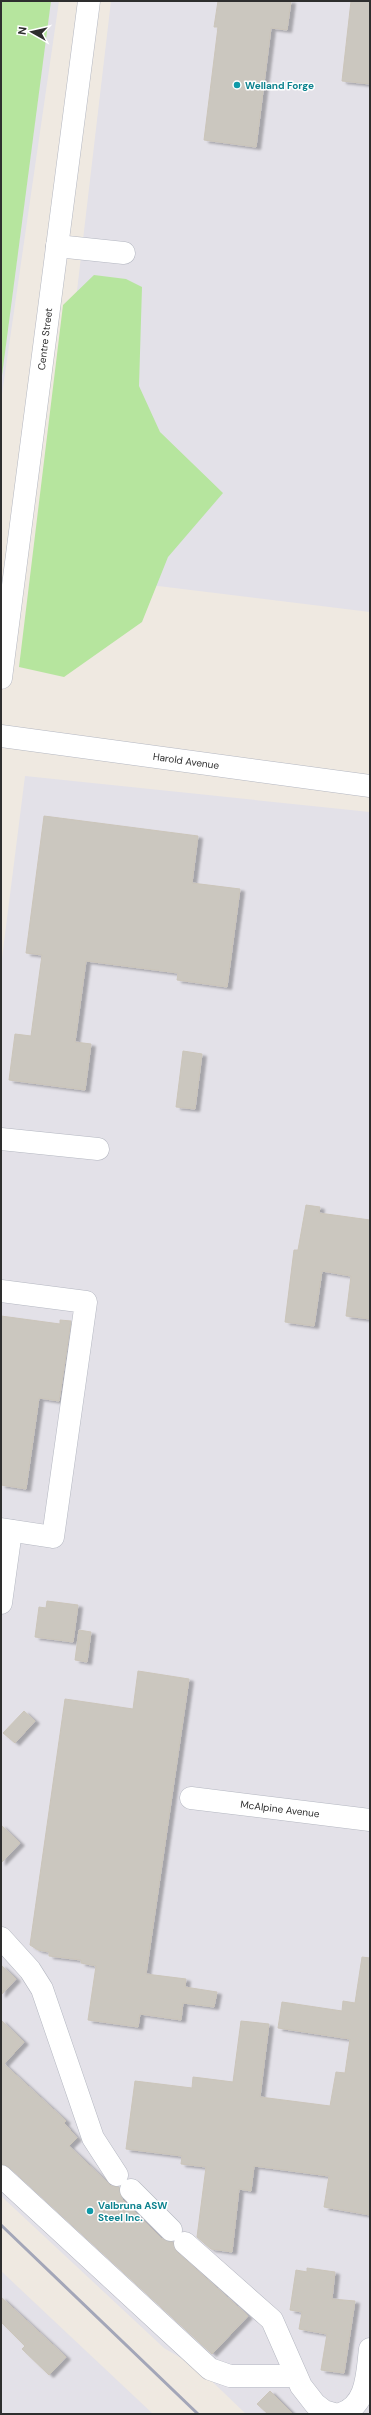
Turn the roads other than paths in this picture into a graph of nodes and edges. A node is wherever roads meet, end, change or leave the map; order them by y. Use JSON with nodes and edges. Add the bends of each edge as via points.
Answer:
{"nodes":[{"id":1,"x":89,"y":1,"type":"edge"},
{"id":2,"x":57,"y":246,"type":"junction"},
{"id":3,"x":124,"y":253,"type":"dead end"},
{"id":4,"x":1,"y":678,"type":"edge"},
{"id":5,"x":1,"y":736,"type":"edge"},
{"id":6,"x":370,"y":786,"type":"edge"},
{"id":7,"x":1,"y":1139,"type":"edge"},
{"id":8,"x":98,"y":1149,"type":"dead end"},
{"id":9,"x":1,"y":1291,"type":"edge"},
{"id":10,"x":6,"y":1530,"type":"edge"},
{"id":11,"x":1,"y":1603,"type":"edge"},
{"id":12,"x":191,"y":1798,"type":"dead end"},
{"id":13,"x":370,"y":1820,"type":"edge"},
{"id":14,"x":1,"y":1938,"type":"edge"},
{"id":15,"x":1,"y":2176,"type":"edge"},
{"id":16,"x":370,"y":2349,"type":"edge"},
{"id":17,"x":296,"y":2376,"type":"junction"},
{"id":18,"x":352,"y":2410,"type":"edge"},
{"id":19,"x":334,"y":2414,"type":"edge"}],
"edges":[{"from":1,"to":2,"type":"street","name":"Centre Street"},
{"from":2,"to":3,"type":"street"},
{"from":2,"to":4,"type":"street","name":"Centre Street"},
{"from":5,"to":6,"type":"street","name":"Harold Avenue"},
{"from":7,"to":8,"type":"street"},
{"from":9,"to":10,"type":"street","via":[[86,1302],[54,1537]]},
{"from":10,"to":11,"type":"street"},
{"from":12,"to":13,"type":"street","name":"McAlpine Avenue"},
{"from":14,"to":17,"type":"street","via":[[30,1970],[42,1989],[93,2138],[124,2183],[178,2237],[272,2320]]},
{"from":15,"to":17,"type":"street","via":[[210,2369],[230,2376]]},
{"from":16,"to":18,"type":"street","via":[[363,2394]]},
{"from":17,"to":19,"type":"street","via":[[308,2397],[324,2411]]}]}
